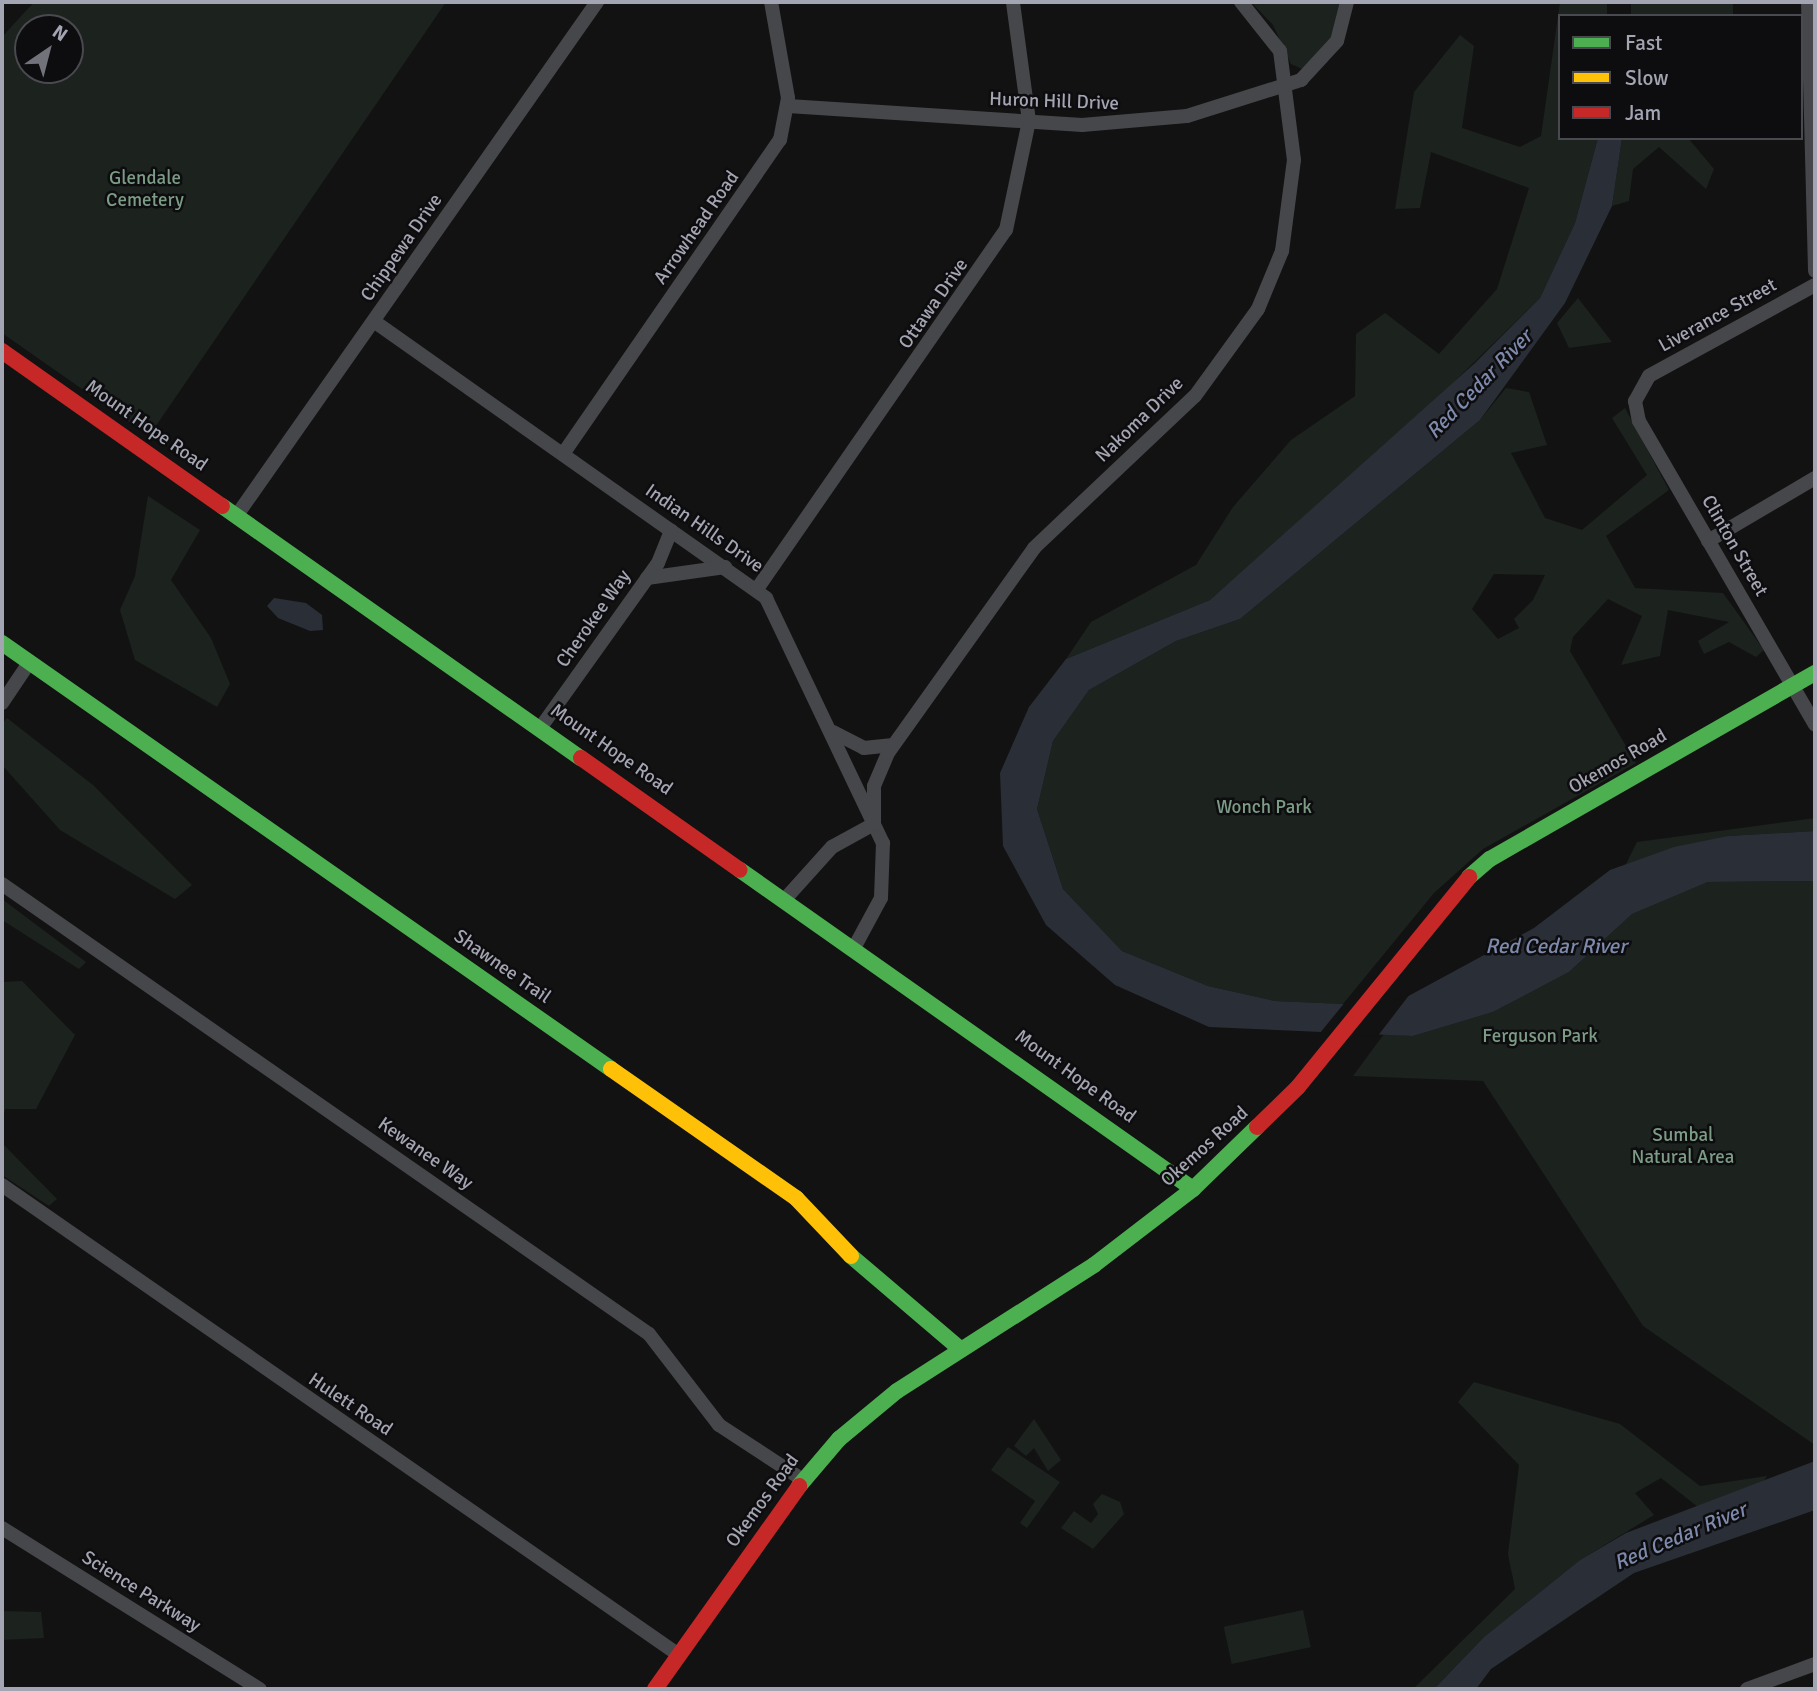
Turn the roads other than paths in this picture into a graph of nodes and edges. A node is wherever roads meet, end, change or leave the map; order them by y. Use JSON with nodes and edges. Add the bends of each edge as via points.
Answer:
{"nodes":[{"id":1,"x":597,"y":2,"type":"edge"},
{"id":2,"x":771,"y":2,"type":"edge"},
{"id":3,"x":1013,"y":2,"type":"edge"},
{"id":4,"x":1241,"y":2,"type":"edge"},
{"id":5,"x":1347,"y":2,"type":"edge"},
{"id":6,"x":1808,"y":2,"type":"edge"},
{"id":7,"x":1286,"y":88,"type":"junction"},
{"id":8,"x":789,"y":106,"type":"junction"},
{"id":9,"x":1029,"y":121,"type":"junction"},
{"id":10,"x":1815,"y":271,"type":"edge"},
{"id":11,"x":1815,"y":285,"type":"edge"},
{"id":12,"x":375,"y":322,"type":"junction"},
{"id":13,"x":2,"y":351,"type":"edge"},
{"id":14,"x":1641,"y":383,"type":"joint"},
{"id":15,"x":563,"y":454,"type":"junction"},
{"id":16,"x":1815,"y":478,"type":"edge"},
{"id":17,"x":237,"y":514,"type":"junction"},
{"id":18,"x":671,"y":530,"type":"junction"},
{"id":19,"x":1708,"y":541,"type":"junction"},
{"id":20,"x":725,"y":567,"type":"junction"},
{"id":21,"x":647,"y":578,"type":"junction"},
{"id":22,"x":757,"y":589,"type":"junction"},
{"id":23,"x":2,"y":643,"type":"edge"},
{"id":24,"x":29,"y":663,"type":"junction"},
{"id":25,"x":1815,"y":673,"type":"edge"},
{"id":26,"x":1793,"y":686,"type":"junction"},
{"id":27,"x":2,"y":703,"type":"edge"},
{"id":28,"x":1815,"y":725,"type":"edge"},
{"id":29,"x":541,"y":727,"type":"junction"},
{"id":30,"x":832,"y":730,"type":"junction"},
{"id":31,"x":894,"y":745,"type":"junction"},
{"id":32,"x":874,"y":824,"type":"junction"},
{"id":33,"x":2,"y":884,"type":"edge"},
{"id":34,"x":786,"y":898,"type":"junction"},
{"id":35,"x":855,"y":947,"type":"junction"},
{"id":36,"x":2,"y":1185,"type":"edge"},
{"id":37,"x":1192,"y":1189,"type":"junction"},
{"id":38,"x":959,"y":1348,"type":"junction"},
{"id":39,"x":803,"y":1480,"type":"junction"},
{"id":40,"x":2,"y":1528,"type":"edge"},
{"id":41,"x":679,"y":1655,"type":"junction"},
{"id":42,"x":1815,"y":1664,"type":"edge"},
{"id":43,"x":255,"y":1688,"type":"edge"},
{"id":44,"x":657,"y":1689,"type":"edge"},
{"id":45,"x":1747,"y":1689,"type":"edge"}],
"edges":[{"from":1,"to":12,"type":"street","name":"Chippewa Drive"},
{"from":2,"to":8,"type":"street","name":"Arrowhead Road"},
{"from":3,"to":9,"type":"street","name":"Ottawa Drive"},
{"from":4,"to":7,"type":"street","name":"Nakoma Drive","via":[[1276,42]]},
{"from":5,"to":7,"type":"street","name":"Huron Hill Drive","via":[[1332,48]]},
{"from":6,"to":10,"type":"street"},
{"from":7,"to":9,"type":"street","name":"Huron Hill Drive","via":[[1162,120]]},
{"from":7,"to":31,"type":"street","name":"Nakoma Drive","via":[[1290,212],[1258,309],[1195,396],[1034,548]]},
{"from":8,"to":9,"type":"street","name":"Huron Hill Drive"},
{"from":8,"to":15,"type":"street","name":"Arrowhead Road","via":[[780,140]]},
{"from":9,"to":22,"type":"street","name":"Ottawa Drive","via":[[1021,183],[1002,238]]},
{"from":11,"to":14,"type":"street","name":"Liverance Street"},
{"from":12,"to":15,"type":"street","name":"Indian Hills Drive"},
{"from":12,"to":17,"type":"street","name":"Chippewa Drive"},
{"from":13,"to":17,"type":"street","name":"Mount Hope Road"},
{"from":14,"to":19,"type":"street","name":"Clinton Street","via":[[1634,401],[1639,421]]},
{"from":15,"to":18,"type":"street","name":"Indian Hills Drive"},
{"from":16,"to":19,"type":"street"},
{"from":17,"to":29,"type":"street","name":"Mount Hope Road"},
{"from":18,"to":20,"type":"street","name":"Indian Hills Drive"},
{"from":18,"to":21,"type":"street","name":"Cherokee Way"},
{"from":19,"to":26,"type":"street","name":"Clinton Street"},
{"from":20,"to":21,"type":"street"},
{"from":20,"to":22,"type":"street","name":"Indian Hills Drive"},
{"from":21,"to":29,"type":"street","name":"Cherokee Way"},
{"from":22,"to":30,"type":"street","name":"Indian Hills Drive"},
{"from":23,"to":24,"type":"street","name":"Shawnee Trail"},
{"from":24,"to":27,"type":"street"},
{"from":24,"to":38,"type":"street","name":"Shawnee Trail","via":[[796,1198],[880,1287]]},
{"from":25,"to":26,"type":"street","name":"Okemos Road"},
{"from":26,"to":28,"type":"street","name":"Clinton Street"},
{"from":26,"to":37,"type":"street","name":"Okemos Road","via":[[1490,859],[1266,1121]]},
{"from":29,"to":34,"type":"street","name":"Mount Hope Road"},
{"from":30,"to":31,"type":"street","via":[[864,748]]},
{"from":30,"to":32,"type":"street","name":"Indian Hills Drive"},
{"from":31,"to":32,"type":"street","name":"Nakoma Drive","via":[[874,786]]},
{"from":32,"to":34,"type":"street","via":[[832,847]]},
{"from":32,"to":35,"type":"street","name":"Indian Hills Drive","via":[[885,852],[884,887]]},
{"from":33,"to":39,"type":"street","name":"Kewanee Way","via":[[649,1334],[719,1425]]},
{"from":34,"to":35,"type":"street","name":"Mount Hope Road"},
{"from":35,"to":37,"type":"street","name":"Mount Hope Road"},
{"from":36,"to":41,"type":"street","name":"Hulett Road"},
{"from":37,"to":38,"type":"street","name":"Okemos Road","via":[[1094,1265]]},
{"from":38,"to":39,"type":"street","name":"Okemos Road","via":[[866,1415]]},
{"from":39,"to":41,"type":"street","name":"Okemos Road"},
{"from":40,"to":43,"type":"street","name":"Science Parkway"},
{"from":41,"to":44,"type":"street","name":"Okemos Road"},
{"from":42,"to":45,"type":"street"}]}
